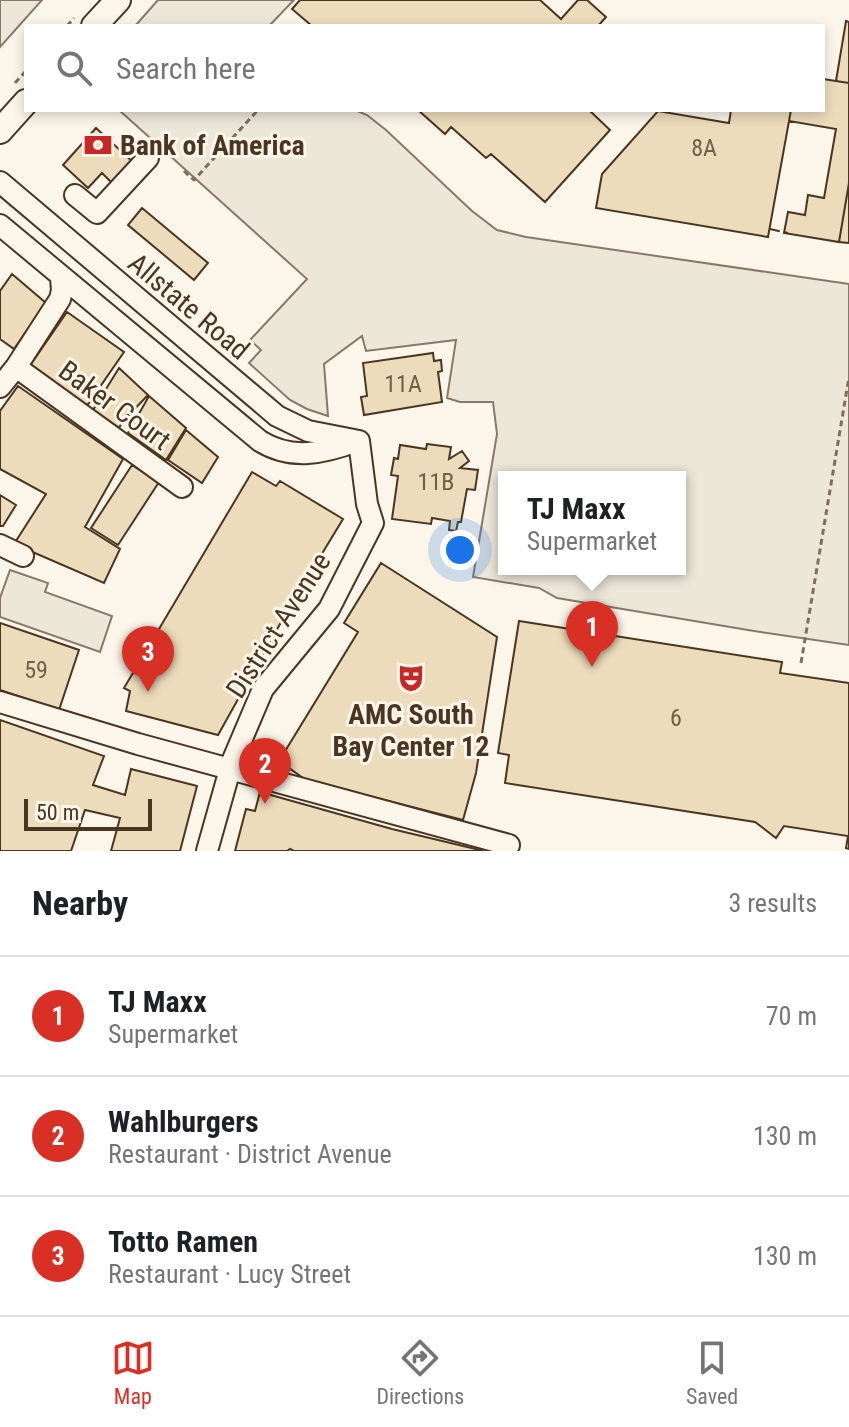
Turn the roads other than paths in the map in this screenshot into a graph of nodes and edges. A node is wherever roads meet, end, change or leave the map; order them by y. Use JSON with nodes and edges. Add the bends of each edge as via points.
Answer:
{"nodes":[{"id":1,"x":118,"y":0,"type":"edge"},
{"id":2,"x":96,"y":24,"type":"edge"},
{"id":3,"x":24,"y":104,"type":"edge"},
{"id":4,"x":0,"y":131,"type":"edge"},
{"id":5,"x":148,"y":158,"type":"dead end"},
{"id":6,"x":0,"y":182,"type":"edge"},
{"id":7,"x":75,"y":195,"type":"dead end"},
{"id":8,"x":0,"y":225,"type":"edge"},
{"id":9,"x":61,"y":278,"type":"junction"},
{"id":10,"x":16,"y":367,"type":"junction"},
{"id":11,"x":0,"y":387,"type":"edge"},
{"id":12,"x":359,"y":441,"type":"junction"},
{"id":13,"x":182,"y":487,"type":"dead end"},
{"id":14,"x":0,"y":545,"type":"edge"},
{"id":15,"x":23,"y":556,"type":"dead end"},
{"id":16,"x":0,"y":702,"type":"edge"},
{"id":17,"x":230,"y":768,"type":"junction"},
{"id":18,"x":509,"y":845,"type":"dead end"},
{"id":19,"x":207,"y":851,"type":"edge"}],
"edges":[{"from":1,"to":2,"type":"main road"},
{"from":3,"to":4,"type":"main road"},
{"from":5,"to":7,"type":"street","via":[[97,213]]},
{"from":6,"to":12,"type":"street","name":"Allstate Road","via":[[277,416],[308,431]]},
{"from":8,"to":9,"type":"street","name":"Allstate Road"},
{"from":9,"to":10,"type":"street","via":[[60,299]]},
{"from":9,"to":12,"type":"street","name":"Allstate Road","via":[[272,448],[320,453]]},
{"from":10,"to":11,"type":"street"},
{"from":10,"to":13,"type":"street","name":"Baker Court"},
{"from":12,"to":17,"type":"street","name":"District Avenue","via":[[373,523],[329,609],[265,686]]},
{"from":14,"to":15,"type":"street"},
{"from":16,"to":17,"type":"street"},
{"from":17,"to":18,"type":"street"},
{"from":17,"to":19,"type":"street","name":"District Avenue"}]}
